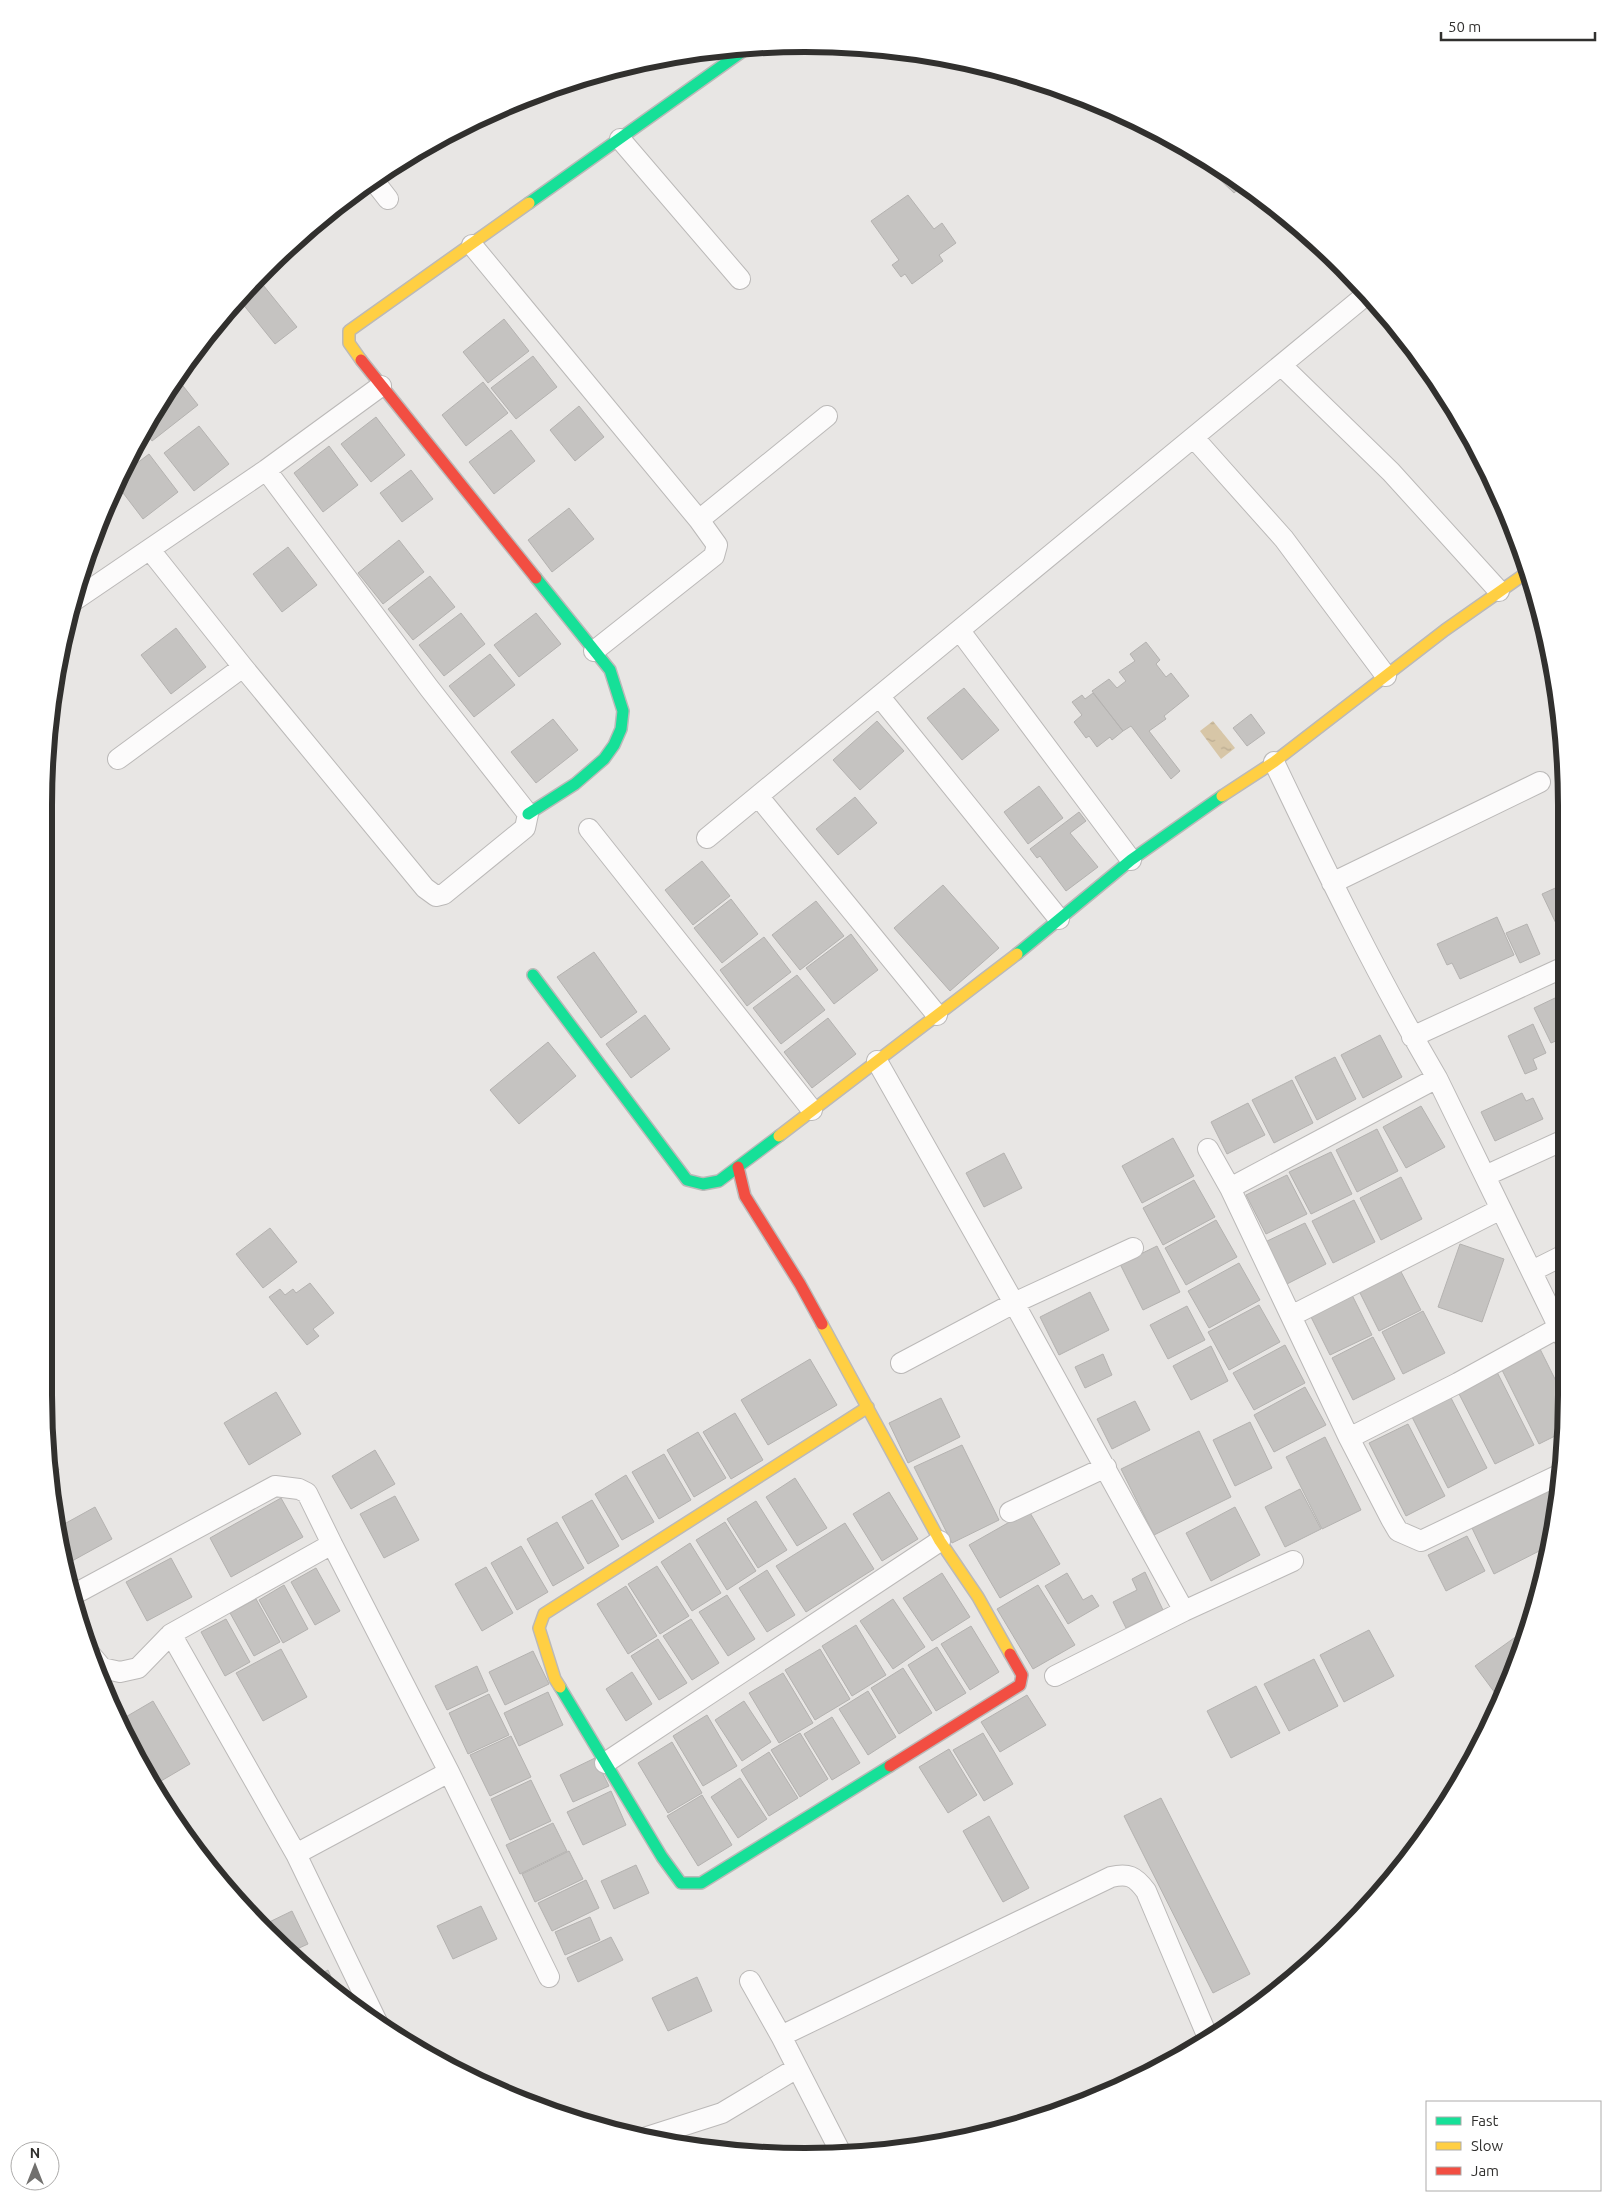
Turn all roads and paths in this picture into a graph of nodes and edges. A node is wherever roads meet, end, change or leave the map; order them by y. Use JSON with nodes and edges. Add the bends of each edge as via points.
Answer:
{"nodes":[{"id":1,"x":736,"y":56,"type":"edge"},
{"id":2,"x":620,"y":139,"type":"junction"},
{"id":3,"x":378,"y":186,"type":"edge"},
{"id":4,"x":388,"y":199,"type":"dead end"},
{"id":5,"x":472,"y":244,"type":"junction"},
{"id":6,"x":740,"y":279,"type":"dead end"},
{"id":7,"x":1362,"y":298,"type":"edge"},
{"id":8,"x":1281,"y":365,"type":"junction"},
{"id":9,"x":381,"y":386,"type":"junction"},
{"id":10,"x":827,"y":416,"type":"dead end"},
{"id":11,"x":1194,"y":438,"type":"junction"},
{"id":12,"x":266,"y":470,"type":"junction"},
{"id":13,"x":699,"y":520,"type":"junction"},
{"id":14,"x":150,"y":550,"type":"junction"},
{"id":15,"x":1523,"y":575,"type":"edge"},
{"id":16,"x":1499,"y":591,"type":"junction"},
{"id":17,"x":83,"y":595,"type":"edge"},
{"id":18,"x":960,"y":631,"type":"junction"},
{"id":19,"x":594,"y":651,"type":"junction"},
{"id":20,"x":242,"y":667,"type":"junction"},
{"id":21,"x":1386,"y":676,"type":"junction"},
{"id":22,"x":880,"y":697,"type":"junction"},
{"id":23,"x":118,"y":759,"type":"dead end"},
{"id":24,"x":1274,"y":762,"type":"junction"},
{"id":25,"x":1540,"y":782,"type":"dead end"},
{"id":26,"x":758,"y":796,"type":"junction"},
{"id":27,"x":528,"y":814,"type":"junction"},
{"id":28,"x":589,"y":829,"type":"dead end"},
{"id":29,"x":707,"y":838,"type":"dead end"},
{"id":30,"x":1130,"y":860,"type":"junction"},
{"id":31,"x":1332,"y":883,"type":"junction"},
{"id":32,"x":1059,"y":920,"type":"junction"},
{"id":33,"x":1558,"y":970,"type":"edge"},
{"id":34,"x":533,"y":975,"type":"dead end"},
{"id":35,"x":937,"y":1014,"type":"junction"},
{"id":36,"x":1412,"y":1037,"type":"junction"},
{"id":37,"x":877,"y":1061,"type":"junction"},
{"id":38,"x":1437,"y":1078,"type":"junction"},
{"id":39,"x":812,"y":1110,"type":"junction"},
{"id":40,"x":1558,"y":1143,"type":"edge"},
{"id":41,"x":1208,"y":1149,"type":"dead end"},
{"id":42,"x":738,"y":1168,"type":"junction"},
{"id":43,"x":1485,"y":1176,"type":"junction"},
{"id":44,"x":1230,"y":1188,"type":"junction"},
{"id":45,"x":1501,"y":1209,"type":"junction"},
{"id":46,"x":1133,"y":1248,"type":"dead end"},
{"id":47,"x":1558,"y":1258,"type":"edge"},
{"id":48,"x":1532,"y":1271,"type":"junction"},
{"id":49,"x":1014,"y":1303,"type":"junction"},
{"id":50,"x":1292,"y":1316,"type":"junction"},
{"id":51,"x":1558,"y":1327,"type":"edge"},
{"id":52,"x":1558,"y":1335,"type":"edge"},
{"id":53,"x":902,"y":1364,"type":"dead end"},
{"id":54,"x":868,"y":1407,"type":"junction"},
{"id":55,"x":1349,"y":1438,"type":"junction"},
{"id":56,"x":1106,"y":1467,"type":"junction"},
{"id":57,"x":1554,"y":1478,"type":"edge"},
{"id":58,"x":1010,"y":1512,"type":"dead end"},
{"id":59,"x":940,"y":1541,"type":"junction"},
{"id":60,"x":332,"y":1544,"type":"junction"},
{"id":61,"x":1293,"y":1560,"type":"dead end"},
{"id":62,"x":79,"y":1592,"type":"edge"},
{"id":63,"x":1184,"y":1611,"type":"junction"},
{"id":64,"x":171,"y":1634,"type":"junction"},
{"id":65,"x":104,"y":1668,"type":"edge"},
{"id":66,"x":1056,"y":1676,"type":"dead end"},
{"id":67,"x":605,"y":1763,"type":"junction"},
{"id":68,"x":449,"y":1772,"type":"junction"},
{"id":69,"x":296,"y":1854,"type":"junction"},
{"id":70,"x":549,"y":1978,"type":"dead end"},
{"id":71,"x":750,"y":1981,"type":"dead end"},
{"id":72,"x":372,"y":2011,"type":"edge"},
{"id":73,"x":1205,"y":2034,"type":"edge"},
{"id":74,"x":781,"y":2036,"type":"junction"},
{"id":75,"x":797,"y":2068,"type":"junction"},
{"id":76,"x":658,"y":2134,"type":"edge"},
{"id":77,"x":838,"y":2147,"type":"edge"}],
"edges":[{"from":1,"to":2,"type":"street"},
{"from":2,"to":5,"type":"street"},
{"from":2,"to":6,"type":"street"},
{"from":3,"to":4,"type":"street"},
{"from":5,"to":9,"type":"street","via":[[349,331],[353,351]]},
{"from":5,"to":13,"type":"street"},
{"from":7,"to":8,"type":"street"},
{"from":8,"to":11,"type":"street"},
{"from":8,"to":16,"type":"street","via":[[1391,472]]},
{"from":9,"to":12,"type":"street"},
{"from":9,"to":19,"type":"street"},
{"from":10,"to":13,"type":"street"},
{"from":11,"to":18,"type":"street"},
{"from":11,"to":21,"type":"street","via":[[1284,539]]},
{"from":12,"to":14,"type":"street"},
{"from":12,"to":27,"type":"street"},
{"from":13,"to":19,"type":"street","via":[[717,545],[714,556]]},
{"from":14,"to":17,"type":"street"},
{"from":14,"to":20,"type":"street"},
{"from":15,"to":16,"type":"street"},
{"from":16,"to":21,"type":"street"},
{"from":18,"to":22,"type":"street"},
{"from":18,"to":30,"type":"street"},
{"from":19,"to":27,"type":"street","via":[[610,670],[623,710],[619,737],[593,772]]},
{"from":20,"to":23,"type":"street"},
{"from":20,"to":27,"type":"street","via":[[430,893],[436,896],[444,894],[525,828]]},
{"from":21,"to":24,"type":"street"},
{"from":22,"to":26,"type":"street"},
{"from":22,"to":32,"type":"street"},
{"from":24,"to":30,"type":"street"},
{"from":24,"to":31,"type":"street"},
{"from":25,"to":31,"type":"street"},
{"from":26,"to":29,"type":"street"},
{"from":26,"to":35,"type":"street"},
{"from":28,"to":39,"type":"street"},
{"from":30,"to":32,"type":"street"},
{"from":31,"to":36,"type":"street"},
{"from":32,"to":35,"type":"street"},
{"from":33,"to":36,"type":"street"},
{"from":34,"to":42,"type":"street","via":[[687,1180],[707,1185],[720,1181]]},
{"from":35,"to":37,"type":"street"},
{"from":36,"to":38,"type":"street"},
{"from":37,"to":39,"type":"street"},
{"from":37,"to":49,"type":"street"},
{"from":38,"to":43,"type":"street"},
{"from":38,"to":44,"type":"street"},
{"from":39,"to":42,"type":"street"},
{"from":40,"to":43,"type":"street"},
{"from":41,"to":44,"type":"street"},
{"from":42,"to":54,"type":"street","via":[[745,1196],[800,1284]]},
{"from":43,"to":45,"type":"street"},
{"from":44,"to":50,"type":"street"},
{"from":45,"to":48,"type":"street"},
{"from":45,"to":50,"type":"street"},
{"from":46,"to":49,"type":"street"},
{"from":47,"to":48,"type":"street"},
{"from":48,"to":51,"type":"street"},
{"from":49,"to":53,"type":"street"},
{"from":49,"to":56,"type":"street"},
{"from":50,"to":55,"type":"street"},
{"from":52,"to":55,"type":"street"},
{"from":54,"to":59,"type":"street"},
{"from":54,"to":67,"type":"street","via":[[544,1614],[539,1628],[555,1679]]},
{"from":55,"to":57,"type":"street","via":[[1398,1531],[1421,1541]]},
{"from":56,"to":58,"type":"street"},
{"from":56,"to":63,"type":"street"},
{"from":59,"to":67,"type":"street"},
{"from":59,"to":67,"type":"street","via":[[978,1597],[1012,1658],[1022,1676],[1020,1685],[701,1883],[681,1883]]},
{"from":60,"to":62,"type":"street","via":[[307,1494],[299,1489],[275,1486]]},
{"from":60,"to":64,"type":"street"},
{"from":60,"to":68,"type":"street"},
{"from":61,"to":63,"type":"street"},
{"from":63,"to":66,"type":"street"},
{"from":64,"to":65,"type":"street","via":[[138,1668],[120,1672]]},
{"from":64,"to":69,"type":"street"},
{"from":68,"to":69,"type":"street"},
{"from":68,"to":70,"type":"street"},
{"from":69,"to":72,"type":"street"},
{"from":71,"to":74,"type":"street"},
{"from":73,"to":74,"type":"street","via":[[1146,1891],[1138,1879],[1126,1874],[1111,1877]]},
{"from":74,"to":75,"type":"street"},
{"from":75,"to":76,"type":"street","via":[[722,2113]]},
{"from":75,"to":77,"type":"street"}]}
